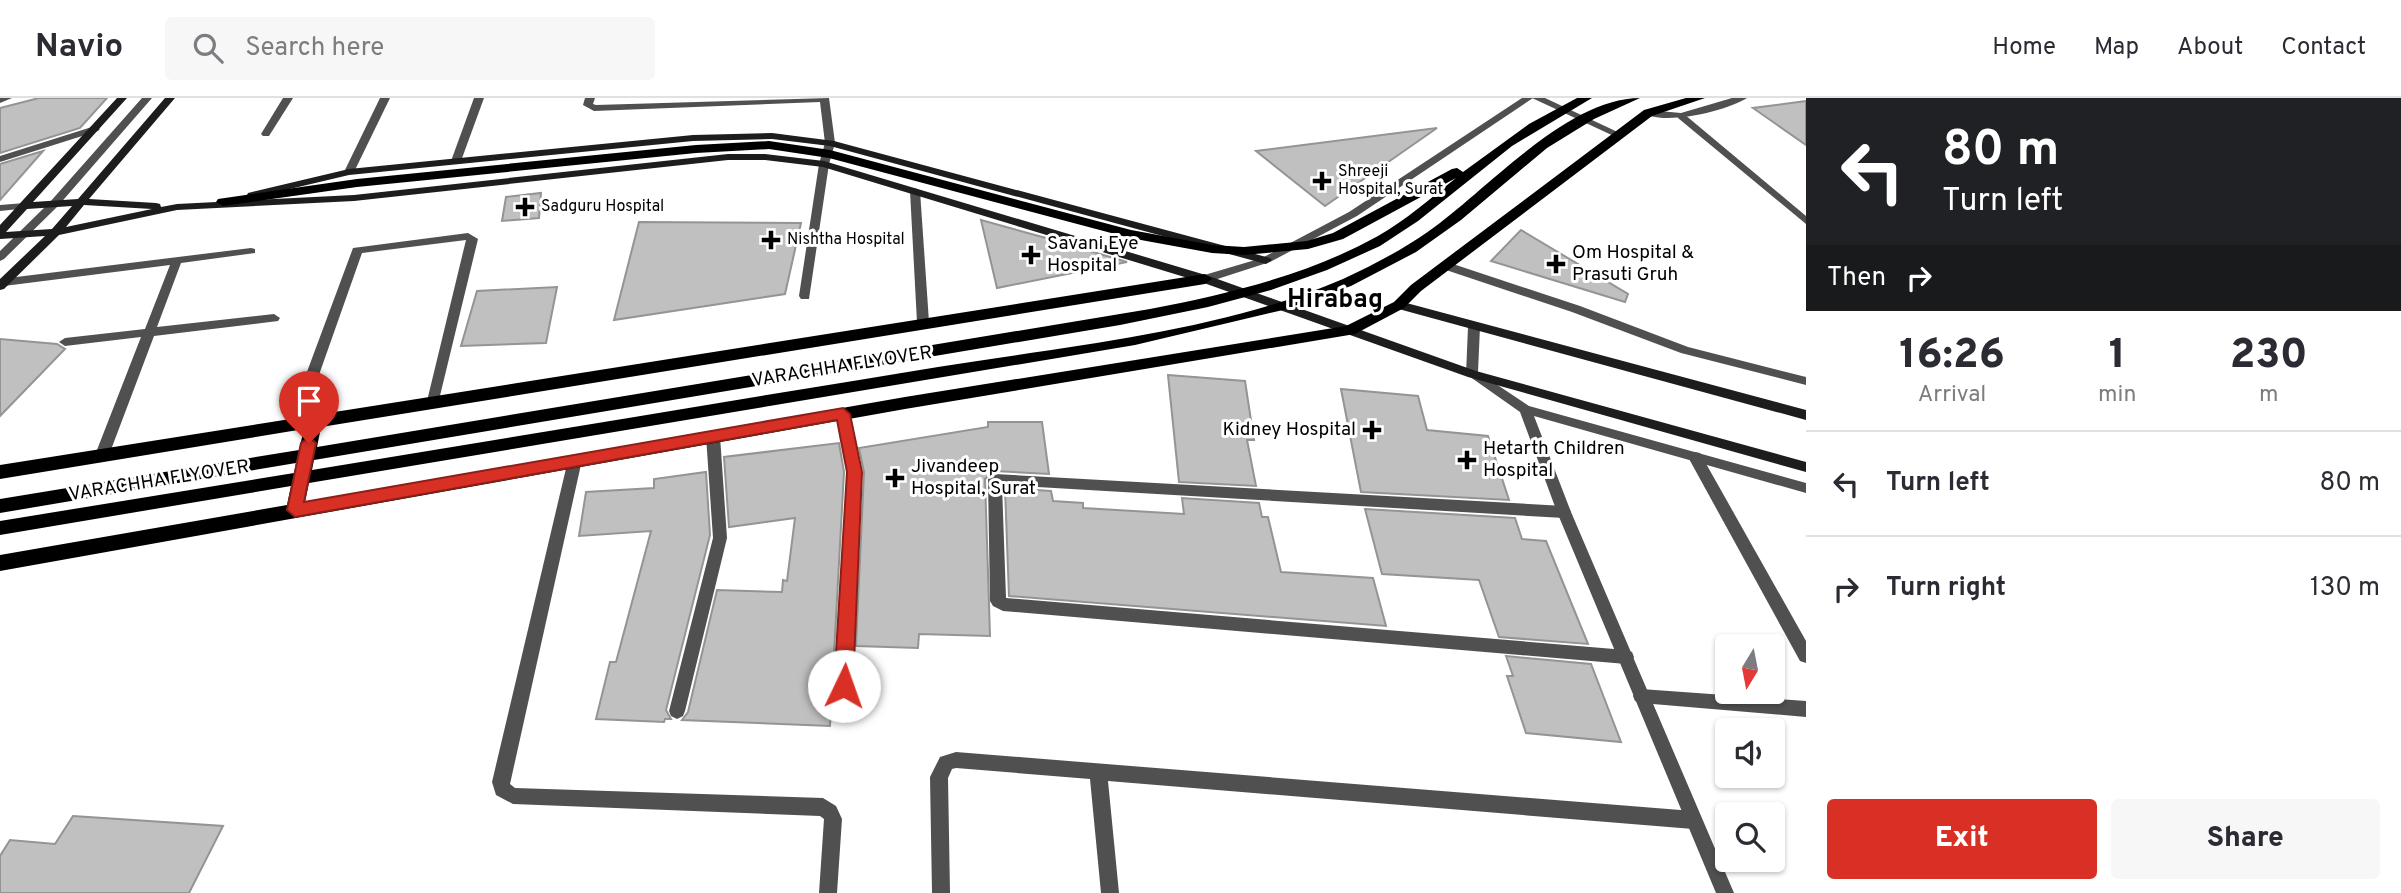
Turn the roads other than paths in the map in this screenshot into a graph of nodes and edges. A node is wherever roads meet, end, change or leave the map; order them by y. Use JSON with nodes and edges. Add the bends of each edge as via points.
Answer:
{"nodes":[{"id":1,"x":7,"y":98,"type":"edge"},
{"id":2,"x":122,"y":98,"type":"edge"},
{"id":3,"x":146,"y":98,"type":"edge"},
{"id":4,"x":170,"y":98,"type":"edge"},
{"id":5,"x":288,"y":98,"type":"edge"},
{"id":6,"x":385,"y":98,"type":"edge"},
{"id":7,"x":479,"y":98,"type":"edge"},
{"id":8,"x":590,"y":98,"type":"edge"},
{"id":9,"x":824,"y":98,"type":"edge"},
{"id":10,"x":1528,"y":98,"type":"edge"},
{"id":11,"x":1536,"y":98,"type":"edge"},
{"id":12,"x":1586,"y":98,"type":"edge"},
{"id":13,"x":1634,"y":98,"type":"edge"},
{"id":14,"x":1699,"y":98,"type":"edge"},
{"id":15,"x":1742,"y":98,"type":"edge"},
{"id":16,"x":0,"y":100,"type":"edge"},
{"id":17,"x":1648,"y":113,"type":"junction"},
{"id":18,"x":1681,"y":116,"type":"junction"},
{"id":19,"x":95,"y":129,"type":"junction"},
{"id":20,"x":266,"y":134,"type":"dead end"},
{"id":21,"x":1521,"y":134,"type":"junction"},
{"id":22,"x":1619,"y":135,"type":"junction"},
{"id":23,"x":830,"y":143,"type":"junction"},
{"id":24,"x":0,"y":159,"type":"edge"},
{"id":25,"x":456,"y":161,"type":"junction"},
{"id":26,"x":824,"y":164,"type":"junction"},
{"id":27,"x":349,"y":172,"type":"junction"},
{"id":28,"x":915,"y":191,"type":"junction"},
{"id":29,"x":81,"y":202,"type":"junction"},
{"id":30,"x":223,"y":202,"type":"junction"},
{"id":31,"x":54,"y":204,"type":"junction"},
{"id":32,"x":24,"y":206,"type":"junction"},
{"id":33,"x":177,"y":206,"type":"junction"},
{"id":34,"x":0,"y":208,"type":"edge"},
{"id":35,"x":1806,"y":221,"type":"edge"},
{"id":36,"x":55,"y":232,"type":"junction"},
{"id":37,"x":0,"y":234,"type":"edge"},
{"id":38,"x":25,"y":234,"type":"junction"},
{"id":39,"x":251,"y":251,"type":"dead end"},
{"id":40,"x":0,"y":257,"type":"edge"},
{"id":41,"x":177,"y":260,"type":"junction"},
{"id":42,"x":1266,"y":260,"type":"junction"},
{"id":43,"x":1447,"y":266,"type":"junction"},
{"id":44,"x":1205,"y":279,"type":"junction"},
{"id":45,"x":2,"y":284,"type":"edge"},
{"id":46,"x":805,"y":296,"type":"dead end"},
{"id":47,"x":1399,"y":305,"type":"junction"},
{"id":48,"x":274,"y":318,"type":"dead end"},
{"id":49,"x":923,"y":322,"type":"junction"},
{"id":50,"x":1474,"y":327,"type":"junction"},
{"id":51,"x":1350,"y":330,"type":"junction"},
{"id":52,"x":149,"y":332,"type":"junction"},
{"id":53,"x":65,"y":342,"type":"dead end"},
{"id":54,"x":1472,"y":374,"type":"junction"},
{"id":55,"x":1806,"y":381,"type":"edge"},
{"id":56,"x":433,"y":401,"type":"junction"},
{"id":57,"x":1525,"y":409,"type":"junction"},
{"id":58,"x":843,"y":414,"type":"junction"},
{"id":59,"x":1806,"y":415,"type":"edge"},
{"id":60,"x":314,"y":420,"type":"junction"},
{"id":61,"x":295,"y":423,"type":"junction"},
{"id":62,"x":713,"y":436,"type":"junction"},
{"id":63,"x":102,"y":455,"type":"junction"},
{"id":64,"x":1695,"y":457,"type":"junction"},
{"id":65,"x":575,"y":460,"type":"junction"},
{"id":66,"x":1806,"y":467,"type":"edge"},
{"id":67,"x":0,"y":472,"type":"edge"},
{"id":68,"x":1806,"y":488,"type":"edge"},
{"id":69,"x":0,"y":506,"type":"edge"},
{"id":70,"x":295,"y":510,"type":"junction"},
{"id":71,"x":1564,"y":512,"type":"junction"},
{"id":72,"x":0,"y":528,"type":"edge"},
{"id":73,"x":0,"y":563,"type":"edge"},
{"id":74,"x":1806,"y":656,"type":"edge"},
{"id":75,"x":1626,"y":657,"type":"junction"},
{"id":76,"x":844,"y":686,"type":"dead end"},
{"id":77,"x":1642,"y":696,"type":"junction"},
{"id":78,"x":1806,"y":709,"type":"edge"},
{"id":79,"x":677,"y":711,"type":"dead end"},
{"id":80,"x":1098,"y":771,"type":"junction"},
{"id":81,"x":1693,"y":820,"type":"junction"},
{"id":82,"x":828,"y":893,"type":"edge"},
{"id":83,"x":941,"y":893,"type":"edge"},
{"id":84,"x":1110,"y":893,"type":"edge"},
{"id":85,"x":1725,"y":893,"type":"edge"}],
"edges":[{"from":1,"to":16,"type":"street"},
{"from":2,"to":19,"type":"main road"},
{"from":3,"to":31,"type":"street"},
{"from":4,"to":29,"type":"main road"},
{"from":5,"to":20,"type":"street"},
{"from":6,"to":27,"type":"street"},
{"from":7,"to":25,"type":"street"},
{"from":8,"to":9,"type":"street","via":[[588,105],[594,108]]},
{"from":9,"to":23,"type":"street"},
{"from":10,"to":42,"type":"street","via":[[1353,214]]},
{"from":11,"to":22,"type":"street"},
{"from":12,"to":21,"type":"main road","name":"VARACHHA FLYOVER"},
{"from":13,"to":72,"type":"main road","name":"VARACHHA FLYOVER","via":[[1589,117],[1550,142],[1403,254],[1307,300],[1248,316],[1135,340]]},
{"from":14,"to":17,"type":"main road"},
{"from":15,"to":18,"type":"street"},
{"from":17,"to":18,"type":"street"},
{"from":17,"to":22,"type":"main road"},
{"from":18,"to":35,"type":"street"},
{"from":19,"to":24,"type":"street"},
{"from":19,"to":32,"type":"main road"},
{"from":21,"to":30,"type":"main road","via":[[1338,236],[1308,245],[1244,251],[1130,234],[811,150],[769,145],[357,183]]},
{"from":21,"to":69,"type":"main road","name":"VARACHHA FLYOVER","via":[[1387,236],[1282,282],[1214,302]]},
{"from":22,"to":43,"type":"main road"},
{"from":23,"to":25,"type":"main road","via":[[737,135]]},
{"from":23,"to":26,"type":"street"},
{"from":23,"to":42,"type":"main road"},
{"from":25,"to":27,"type":"main road"},
{"from":26,"to":28,"type":"main road"},
{"from":26,"to":30,"type":"main road","via":[[728,157],[354,198]]},
{"from":26,"to":46,"type":"street"},
{"from":27,"to":30,"type":"main road"},
{"from":28,"to":44,"type":"main road"},
{"from":28,"to":49,"type":"street"},
{"from":29,"to":31,"type":"main road"},
{"from":29,"to":33,"type":"main road"},
{"from":29,"to":36,"type":"main road"},
{"from":30,"to":33,"type":"main road"},
{"from":31,"to":32,"type":"main road"},
{"from":31,"to":38,"type":"street"},
{"from":32,"to":34,"type":"street"},
{"from":32,"to":37,"type":"main road"},
{"from":33,"to":36,"type":"main road"},
{"from":36,"to":38,"type":"main road"},
{"from":36,"to":45,"type":"main road"},
{"from":37,"to":38,"type":"main road"},
{"from":38,"to":40,"type":"street"},
{"from":39,"to":41,"type":"street"},
{"from":41,"to":45,"type":"street"},
{"from":41,"to":52,"type":"street"},
{"from":42,"to":44,"type":"street"},
{"from":43,"to":47,"type":"main road"},
{"from":43,"to":55,"type":"street","via":[[1685,350]]},
{"from":44,"to":49,"type":"main road"},
{"from":44,"to":51,"type":"main road"},
{"from":47,"to":50,"type":"main road"},
{"from":47,"to":51,"type":"main road"},
{"from":48,"to":52,"type":"street"},
{"from":49,"to":56,"type":"main road"},
{"from":50,"to":54,"type":"street"},
{"from":50,"to":59,"type":"main road"},
{"from":51,"to":54,"type":"main road"},
{"from":51,"to":58,"type":"main road"},
{"from":52,"to":53,"type":"street"},
{"from":52,"to":63,"type":"street"},
{"from":54,"to":57,"type":"street"},
{"from":54,"to":66,"type":"main road"},
{"from":56,"to":60,"type":"main road"},
{"from":56,"to":61,"type":"street","via":[[472,239],[468,236],[357,250]]},
{"from":57,"to":64,"type":"street"},
{"from":57,"to":71,"type":"street"},
{"from":58,"to":62,"type":"main road"},
{"from":58,"to":76,"type":"street","via":[[855,472]]},
{"from":60,"to":61,"type":"main road"},
{"from":60,"to":70,"type":"main road"},
{"from":61,"to":63,"type":"main road"},
{"from":62,"to":65,"type":"main road"},
{"from":62,"to":79,"type":"street","via":[[720,538]]},
{"from":63,"to":67,"type":"main road"},
{"from":64,"to":68,"type":"street"},
{"from":64,"to":74,"type":"street"},
{"from":65,"to":70,"type":"main road"},
{"from":65,"to":82,"type":"street","via":[[502,789],[513,796],[823,807],[833,819]]},
{"from":70,"to":73,"type":"main road"},
{"from":71,"to":75,"type":"street"},
{"from":71,"to":75,"type":"street","via":[[995,479],[998,601],[1003,605]]},
{"from":75,"to":77,"type":"street"},
{"from":77,"to":78,"type":"street"},
{"from":77,"to":81,"type":"street"},
{"from":80,"to":81,"type":"street"},
{"from":80,"to":83,"type":"street","via":[[956,760],[946,763],[939,777]]},
{"from":80,"to":84,"type":"street"},
{"from":81,"to":85,"type":"street"}]}
